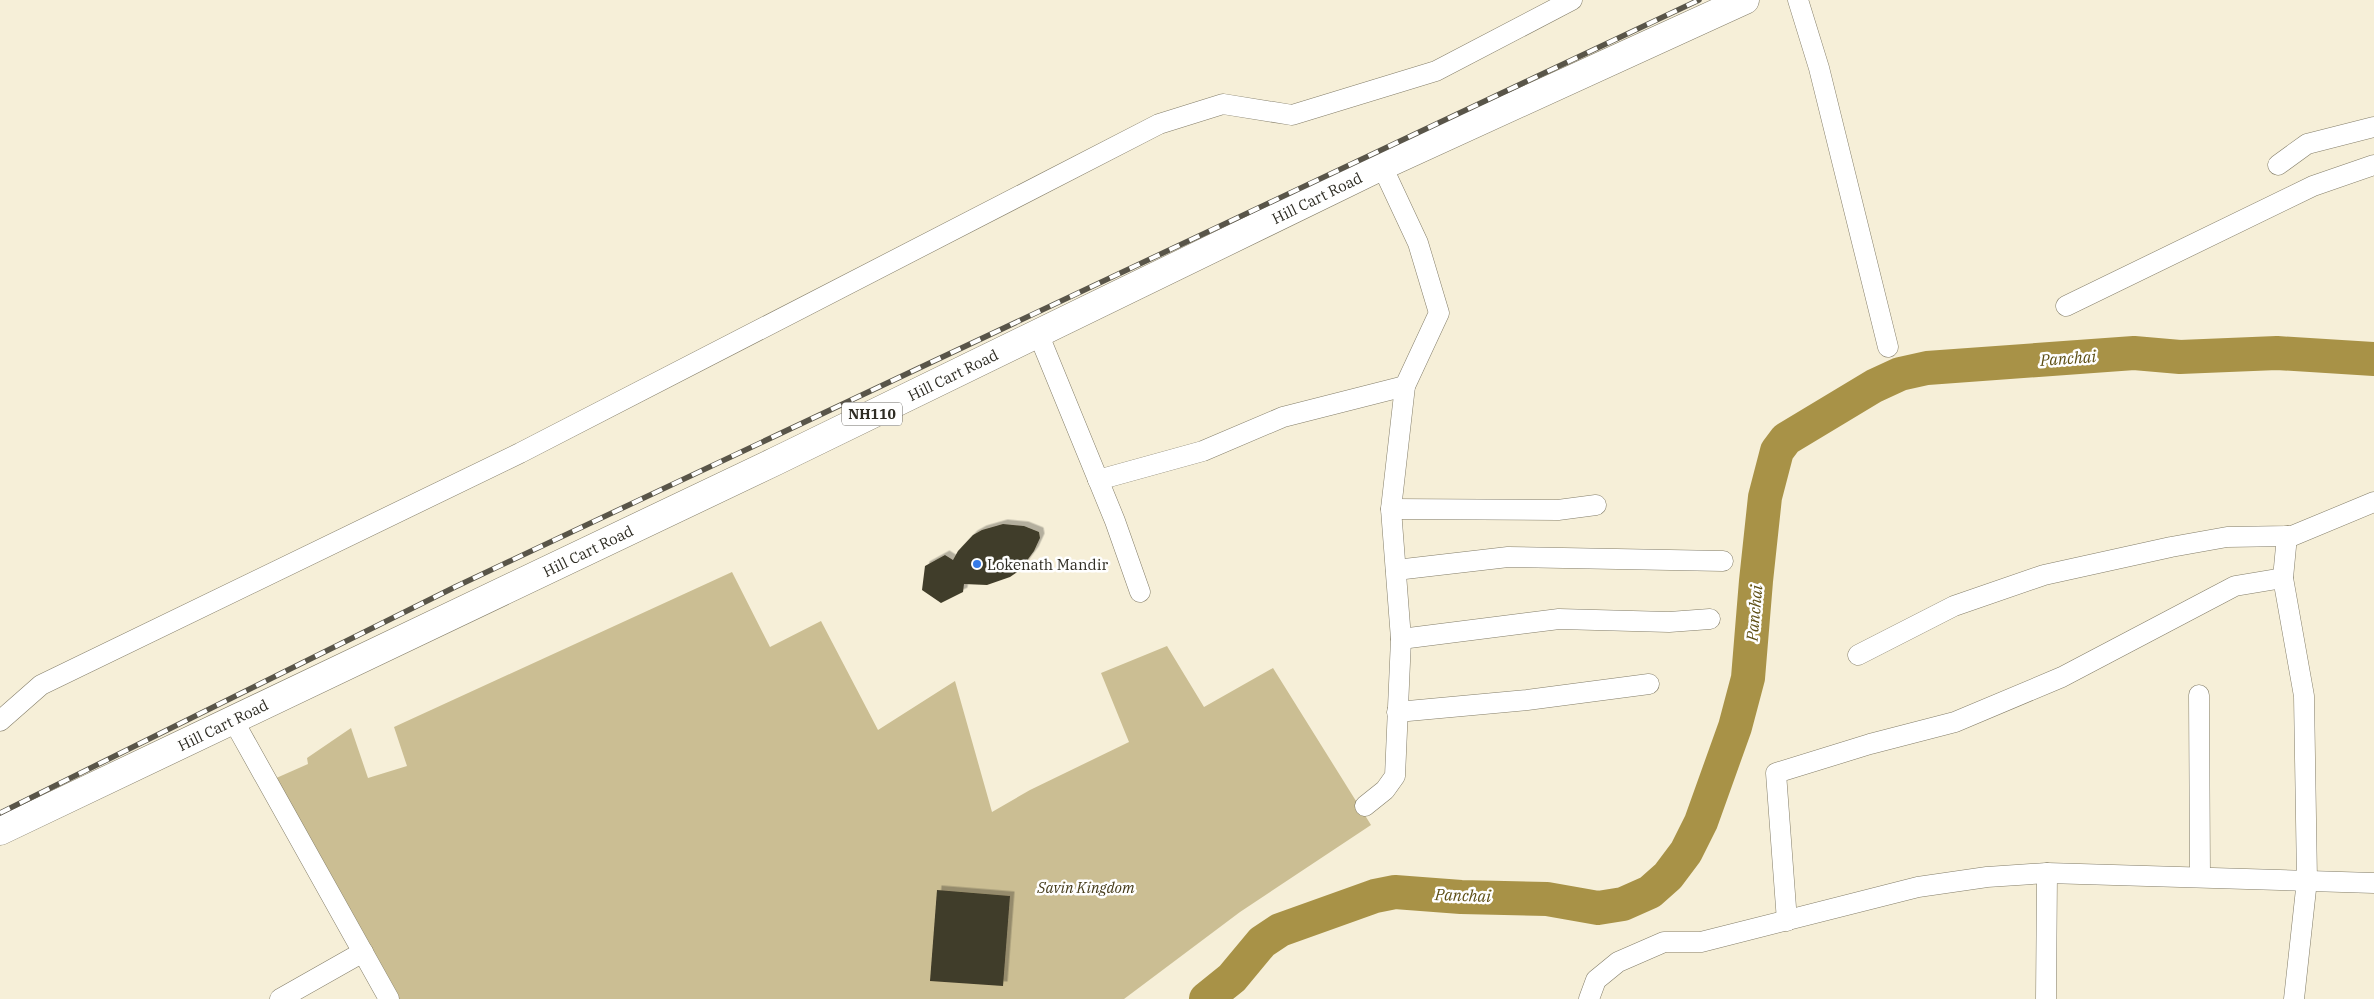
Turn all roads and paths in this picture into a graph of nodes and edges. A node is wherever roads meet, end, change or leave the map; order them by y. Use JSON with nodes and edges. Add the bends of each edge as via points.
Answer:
{"nodes":[{"id":1,"x":1572,"y":0,"type":"edge"},
{"id":2,"x":1745,"y":0,"type":"edge"},
{"id":3,"x":1798,"y":0,"type":"edge"},
{"id":4,"x":2374,"y":127,"type":"edge"},
{"id":5,"x":2278,"y":165,"type":"dead end"},
{"id":6,"x":2374,"y":165,"type":"edge"},
{"id":7,"x":1382,"y":166,"type":"junction"},
{"id":8,"x":2066,"y":306,"type":"dead end"},
{"id":9,"x":1038,"y":333,"type":"junction"},
{"id":10,"x":1888,"y":347,"type":"dead end"},
{"id":11,"x":1405,"y":386,"type":"junction"},
{"id":12,"x":1098,"y":480,"type":"junction"},
{"id":13,"x":2374,"y":502,"type":"edge"},
{"id":14,"x":1596,"y":505,"type":"dead end"},
{"id":15,"x":1392,"y":509,"type":"junction"},
{"id":16,"x":2286,"y":536,"type":"junction"},
{"id":17,"x":1723,"y":561,"type":"dead end"},
{"id":18,"x":1396,"y":570,"type":"junction"},
{"id":19,"x":2283,"y":578,"type":"junction"},
{"id":20,"x":1140,"y":592,"type":"dead end"},
{"id":21,"x":1710,"y":619,"type":"dead end"},
{"id":22,"x":1401,"y":639,"type":"junction"},
{"id":23,"x":1858,"y":655,"type":"dead end"},
{"id":24,"x":1649,"y":684,"type":"dead end"},
{"id":25,"x":2198,"y":695,"type":"dead end"},
{"id":26,"x":1397,"y":712,"type":"junction"},
{"id":27,"x":233,"y":720,"type":"junction"},
{"id":28,"x":0,"y":721,"type":"edge"},
{"id":29,"x":1365,"y":806,"type":"dead end"},
{"id":30,"x":0,"y":831,"type":"edge"},
{"id":31,"x":2047,"y":873,"type":"junction"},
{"id":32,"x":2200,"y":878,"type":"junction"},
{"id":33,"x":2307,"y":880,"type":"junction"},
{"id":34,"x":2374,"y":883,"type":"edge"},
{"id":35,"x":1787,"y":921,"type":"junction"},
{"id":36,"x":363,"y":952,"type":"junction"},
{"id":37,"x":280,"y":999,"type":"edge"},
{"id":38,"x":389,"y":999,"type":"edge"},
{"id":39,"x":1589,"y":999,"type":"edge"},
{"id":40,"x":2046,"y":999,"type":"edge"},
{"id":41,"x":2294,"y":999,"type":"edge"}],
"edges":[{"from":1,"to":28,"type":"street","via":[[1436,71],[1292,115],[1223,104],[1159,124],[520,453],[41,685]]},
{"from":2,"to":7,"type":"highway","name":"Hill Cart Road","number":"NH110"},
{"from":3,"to":10,"type":"street","via":[[1819,68]]},
{"from":4,"to":5,"type":"street","via":[[2307,144]]},
{"from":6,"to":8,"type":"street","via":[[2313,186]]},
{"from":7,"to":9,"type":"highway","name":"Hill Cart Road","number":"NH110"},
{"from":7,"to":11,"type":"street","via":[[1418,243],[1439,313]]},
{"from":9,"to":12,"type":"street"},
{"from":9,"to":27,"type":"highway","name":"Hill Cart Road","number":"NH110"},
{"from":11,"to":12,"type":"street","via":[[1283,417],[1203,451]]},
{"from":11,"to":15,"type":"street"},
{"from":12,"to":20,"type":"street"},
{"from":13,"to":16,"type":"street"},
{"from":14,"to":15,"type":"street","via":[[1558,510]]},
{"from":15,"to":18,"type":"street"},
{"from":16,"to":19,"type":"street"},
{"from":16,"to":23,"type":"street","via":[[2218,539],[2044,575],[1954,606]]},
{"from":17,"to":18,"type":"street","via":[[1508,557]]},
{"from":18,"to":22,"type":"street"},
{"from":19,"to":33,"type":"street","via":[[2304,696]]},
{"from":19,"to":35,"type":"street","via":[[2235,586],[2062,677],[1955,722],[1776,772]]},
{"from":21,"to":22,"type":"street","via":[[1669,622],[1559,619]]},
{"from":22,"to":26,"type":"street"},
{"from":24,"to":26,"type":"street"},
{"from":25,"to":32,"type":"street"},
{"from":26,"to":29,"type":"street","via":[[1395,776],[1385,790]]},
{"from":27,"to":30,"type":"highway","name":"Hill Cart Road","number":"NH110"},
{"from":27,"to":36,"type":"street"},
{"from":31,"to":32,"type":"street"},
{"from":31,"to":35,"type":"street","via":[[1918,887]]},
{"from":31,"to":40,"type":"street"},
{"from":32,"to":33,"type":"street"},
{"from":33,"to":34,"type":"street"},
{"from":33,"to":41,"type":"street"},
{"from":35,"to":39,"type":"street","via":[[1701,942],[1664,942],[1618,962],[1596,980]]},
{"from":36,"to":37,"type":"street"},
{"from":36,"to":38,"type":"street"}]}
